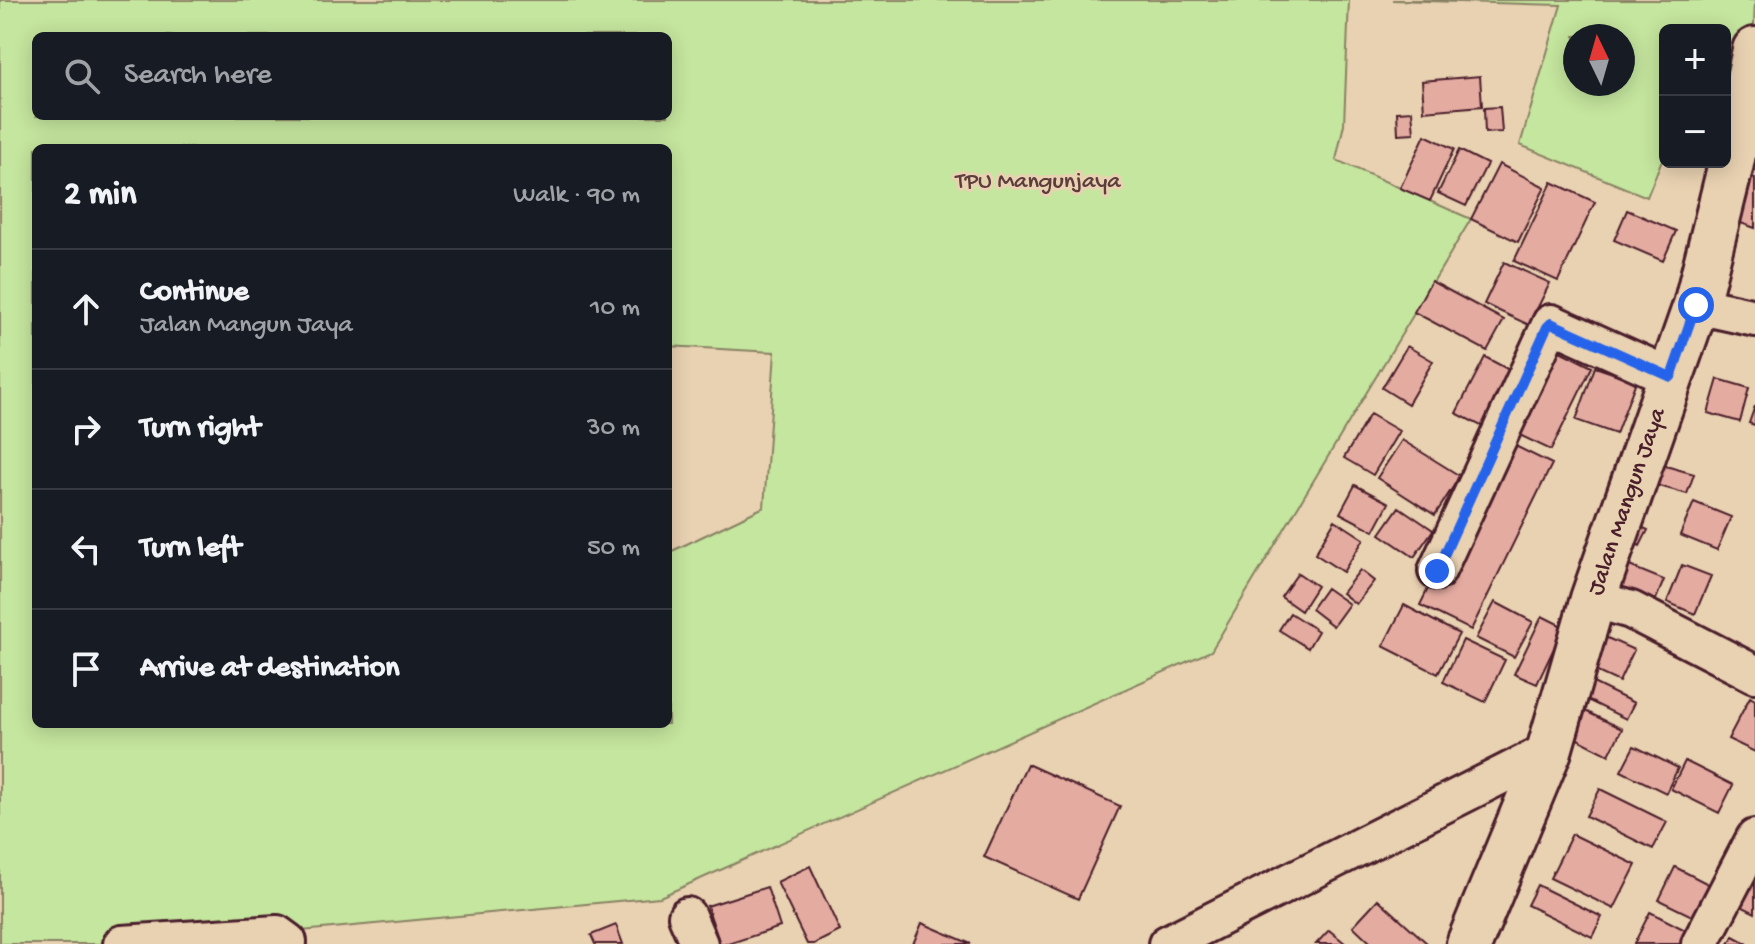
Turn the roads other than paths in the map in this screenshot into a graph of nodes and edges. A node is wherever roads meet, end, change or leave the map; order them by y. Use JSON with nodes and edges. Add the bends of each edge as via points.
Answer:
{"nodes":[{"id":1,"x":1755,"y":50,"type":"edge"},
{"id":2,"x":1743,"y":171,"type":"edge"},
{"id":3,"x":1696,"y":305,"type":"junction"},
{"id":4,"x":1755,"y":318,"type":"edge"},
{"id":5,"x":1671,"y":377,"type":"junction"},
{"id":6,"x":1437,"y":571,"type":"dead end"},
{"id":7,"x":1593,"y":599,"type":"junction"},
{"id":8,"x":1755,"y":674,"type":"edge"},
{"id":9,"x":1549,"y":751,"type":"junction"},
{"id":10,"x":1755,"y":838,"type":"edge"},
{"id":11,"x":1184,"y":940,"type":"edge"},
{"id":12,"x":288,"y":942,"type":"dead end"},
{"id":13,"x":122,"y":944,"type":"edge"},
{"id":14,"x":1469,"y":944,"type":"edge"},
{"id":15,"x":1700,"y":944,"type":"edge"}],
"edges":[{"from":1,"to":2,"type":"street","name":"Jalan Mangun Jaya"},
{"from":2,"to":3,"type":"street","name":"Jalan Mangun Jaya"},
{"from":3,"to":4,"type":"street"},
{"from":3,"to":5,"type":"street","name":"Jalan Mangun Jaya"},
{"from":5,"to":6,"type":"street","via":[[1551,323]]},
{"from":5,"to":7,"type":"street","name":"Jalan Mangun Jaya"},
{"from":7,"to":8,"type":"street","via":[[1631,610]]},
{"from":7,"to":9,"type":"street","name":"Jalan Mangun Jaya"},
{"from":9,"to":11,"type":"street"},
{"from":9,"to":14,"type":"street","name":"Jalan Mangun Jaya"},
{"from":10,"to":15,"type":"street"},
{"from":12,"to":13,"type":"street","via":[[277,934]]}]}
